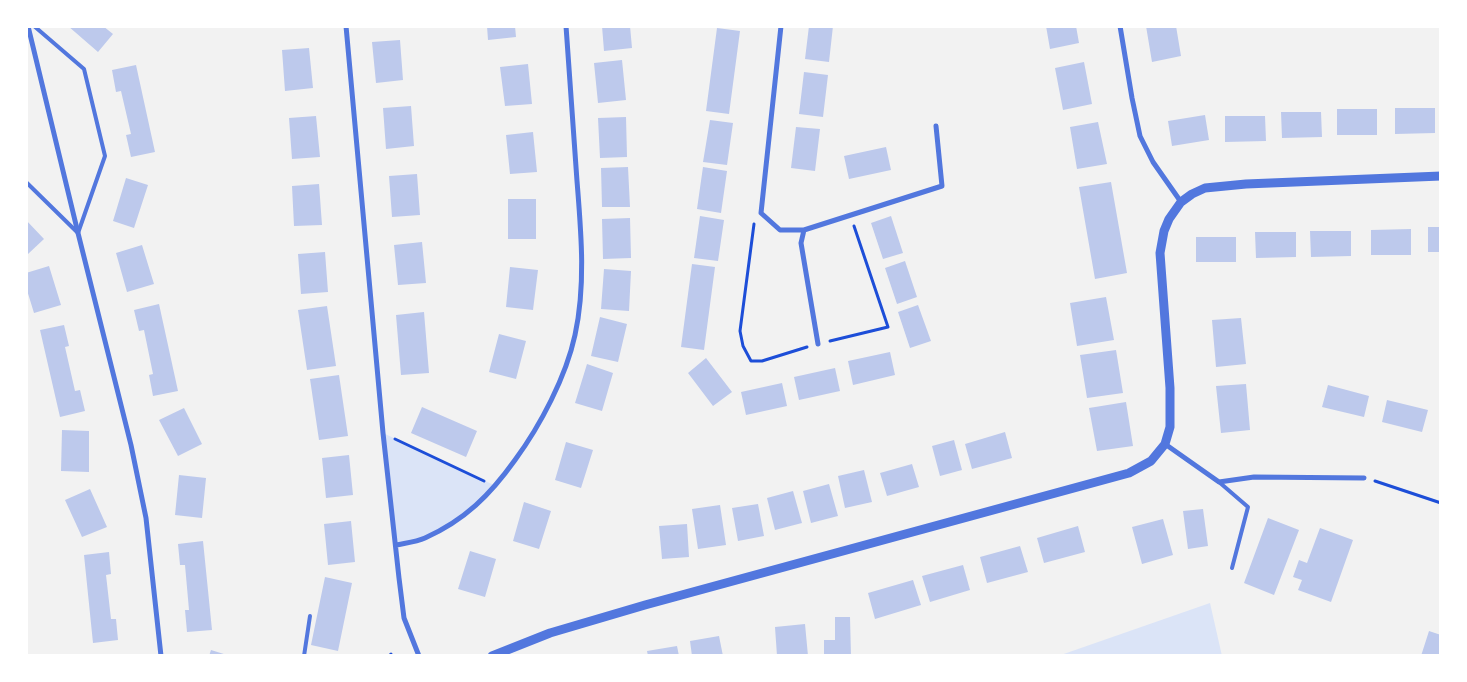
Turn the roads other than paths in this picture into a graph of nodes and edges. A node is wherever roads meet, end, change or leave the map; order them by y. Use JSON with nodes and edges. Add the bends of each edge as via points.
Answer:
{"nodes":[{"id":1,"x":28,"y":26,"type":"edge"},
{"id":2,"x":34,"y":26,"type":"edge"},
{"id":3,"x":346,"y":26,"type":"edge"},
{"id":4,"x":566,"y":26,"type":"edge"},
{"id":5,"x":781,"y":26,"type":"edge"},
{"id":6,"x":1120,"y":26,"type":"edge"},
{"id":7,"x":936,"y":126,"type":"dead end"},
{"id":8,"x":1441,"y":176,"type":"edge"},
{"id":9,"x":26,"y":182,"type":"edge"},
{"id":10,"x":1181,"y":202,"type":"junction"},
{"id":11,"x":804,"y":230,"type":"junction"},
{"id":12,"x":78,"y":233,"type":"junction"},
{"id":13,"x":818,"y":344,"type":"dead end"},
{"id":14,"x":1165,"y":444,"type":"junction"},
{"id":15,"x":1364,"y":478,"type":"road end"},
{"id":16,"x":1219,"y":482,"type":"junction"},
{"id":17,"x":396,"y":545,"type":"junction"},
{"id":18,"x":1232,"y":568,"type":"dead end"},
{"id":19,"x":310,"y":616,"type":"dead end"},
{"id":20,"x":497,"y":655,"type":"edge"},
{"id":21,"x":161,"y":656,"type":"edge"},
{"id":22,"x":304,"y":656,"type":"edge"},
{"id":23,"x":419,"y":656,"type":"edge"}],
"edges":[{"from":1,"to":12,"type":"street"},
{"from":2,"to":12,"type":"lane","via":[[84,69],[105,156]]},
{"from":3,"to":17,"type":"street"},
{"from":4,"to":17,"type":"street","via":[[581,234],[580,302],[567,364],[522,451],[496,486],[461,518],[424,538]]},
{"from":5,"to":11,"type":"street","via":[[761,214],[780,230]]},
{"from":6,"to":10,"type":"street","via":[[1140,136],[1153,162]]},
{"from":7,"to":11,"type":"street","via":[[942,186]]},
{"from":8,"to":10,"type":"street","via":[[1205,188]]},
{"from":9,"to":12,"type":"lane"},
{"from":10,"to":14,"type":"street","via":[[1164,231],[1160,253],[1170,388],[1170,427]]},
{"from":11,"to":13,"type":"street","via":[[801,243]]},
{"from":12,"to":21,"type":"street","via":[[146,518]]},
{"from":14,"to":16,"type":"street"},
{"from":14,"to":20,"type":"street","via":[[1151,461],[1129,473],[644,605],[550,633]]},
{"from":15,"to":16,"type":"street","via":[[1254,477]]},
{"from":16,"to":18,"type":"lane","via":[[1248,507]]},
{"from":17,"to":23,"type":"street","via":[[404,618]]},
{"from":19,"to":22,"type":"lane"}]}
